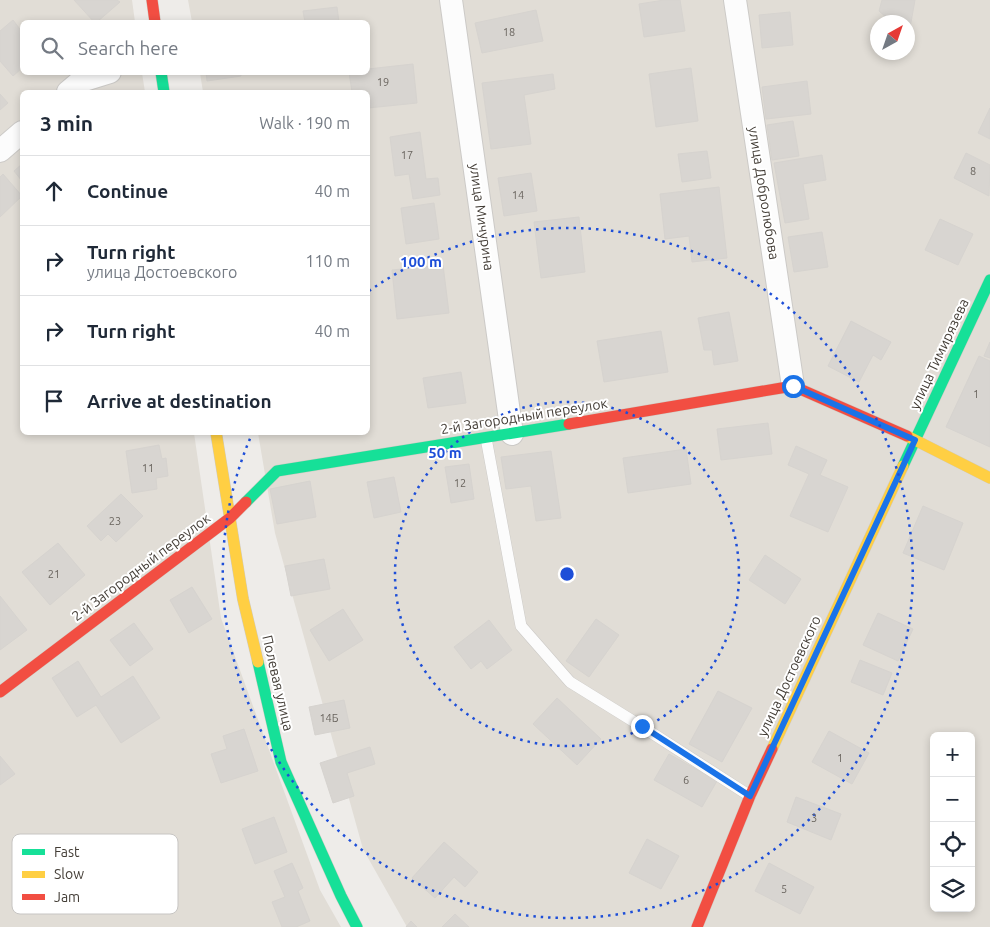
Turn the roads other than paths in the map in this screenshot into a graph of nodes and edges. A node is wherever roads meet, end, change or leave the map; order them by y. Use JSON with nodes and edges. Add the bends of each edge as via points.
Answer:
{"nodes":[{"id":1,"x":152,"y":0,"type":"edge"},
{"id":2,"x":451,"y":0,"type":"edge"},
{"id":3,"x":735,"y":0,"type":"edge"},
{"id":4,"x":154,"y":20,"type":"edge"},
{"id":5,"x":100,"y":75,"type":"edge"},
{"id":6,"x":162,"y":75,"type":"edge"},
{"id":7,"x":70,"y":90,"type":"edge"},
{"id":8,"x":164,"y":90,"type":"edge"},
{"id":9,"x":20,"y":134,"type":"edge"},
{"id":10,"x":0,"y":151,"type":"edge"},
{"id":11,"x":990,"y":280,"type":"edge"},
{"id":12,"x":793,"y":386,"type":"junction"},
{"id":13,"x":512,"y":434,"type":"junction"},
{"id":14,"x":216,"y":435,"type":"edge"},
{"id":15,"x":486,"y":438,"type":"junction"},
{"id":16,"x":915,"y":440,"type":"junction"},
{"id":17,"x":990,"y":478,"type":"edge"},
{"id":18,"x":230,"y":518,"type":"junction"},
{"id":19,"x":0,"y":692,"type":"edge"},
{"id":20,"x":750,"y":796,"type":"junction"},
{"id":21,"x":357,"y":927,"type":"edge"},
{"id":22,"x":697,"y":927,"type":"edge"}],
"edges":[{"from":1,"to":4,"type":"street"},
{"from":2,"to":13,"type":"street","name":"улица Мичурина"},
{"from":3,"to":12,"type":"street","name":"улица Добролюбова"},
{"from":5,"to":7,"type":"street","via":[[81,81]]},
{"from":6,"to":8,"type":"street"},
{"from":9,"to":10,"type":"street"},
{"from":11,"to":16,"type":"street","name":"улица Тимирязева"},
{"from":12,"to":13,"type":"street","name":"2-й Загородный переулок"},
{"from":12,"to":16,"type":"street"},
{"from":13,"to":15,"type":"street","name":"2-й Загородный переулок"},
{"from":14,"to":18,"type":"street","name":"Полевая улица"},
{"from":15,"to":18,"type":"street","name":"2-й Загородный переулок","via":[[277,471]]},
{"from":15,"to":20,"type":"lane","via":[[521,626],[570,682]]},
{"from":16,"to":17,"type":"street"},
{"from":16,"to":20,"type":"street","name":"улица Достоевского"},
{"from":18,"to":19,"type":"street","name":"2-й Загородный переулок"},
{"from":18,"to":21,"type":"street","name":"Полевая улица","via":[[243,599],[281,762]]},
{"from":20,"to":22,"type":"street","name":"улица Достоевского"}]}
